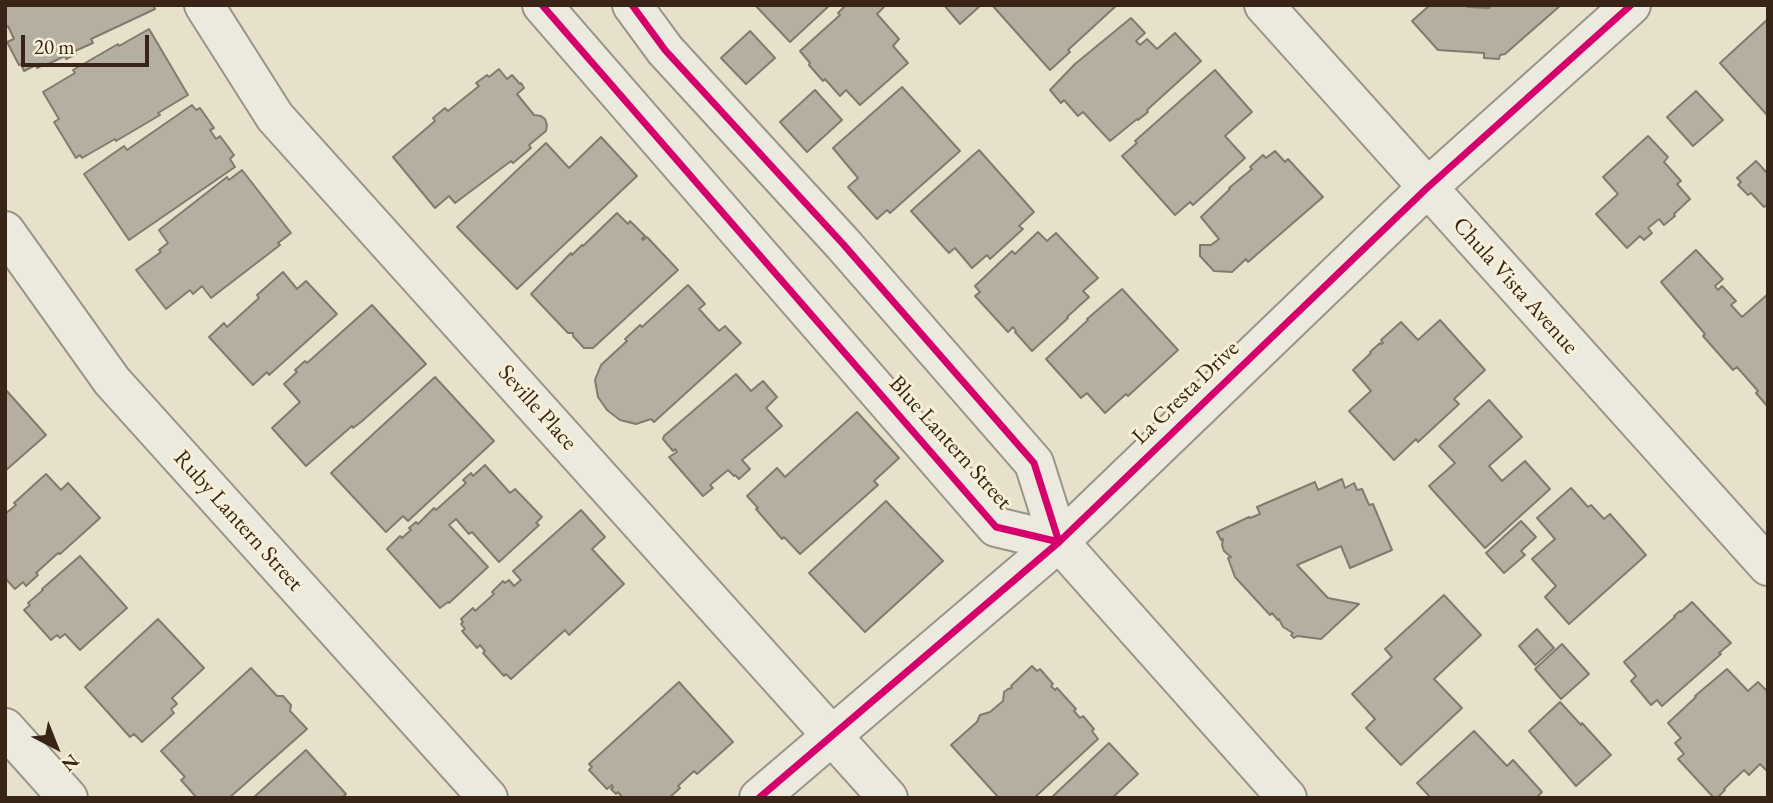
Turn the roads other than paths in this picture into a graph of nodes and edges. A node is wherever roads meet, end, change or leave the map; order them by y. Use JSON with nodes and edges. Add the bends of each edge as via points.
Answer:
{"nodes":[{"id":1,"x":204,"y":5,"type":"edge"},
{"id":2,"x":541,"y":5,"type":"edge"},
{"id":3,"x":632,"y":5,"type":"edge"},
{"id":4,"x":1264,"y":5,"type":"edge"},
{"id":5,"x":1631,"y":5,"type":"edge"},
{"id":6,"x":1427,"y":188,"type":"junction"},
{"id":7,"x":5,"y":231,"type":"edge"},
{"id":8,"x":1059,"y":542,"type":"junction"},
{"id":9,"x":1768,"y":566,"type":"edge"},
{"id":10,"x":5,"y":728,"type":"edge"},
{"id":11,"x":833,"y":736,"type":"junction"},
{"id":12,"x":68,"y":798,"type":"edge"},
{"id":13,"x":488,"y":798,"type":"edge"},
{"id":14,"x":759,"y":798,"type":"edge"},
{"id":15,"x":888,"y":798,"type":"edge"},
{"id":16,"x":1287,"y":798,"type":"edge"}],
"edges":[{"from":1,"to":11,"type":"street","name":"Seville Place","via":[[275,117]]},
{"from":2,"to":8,"type":"street","name":"Blue Lantern Street","via":[[996,527]]},
{"from":3,"to":8,"type":"street","name":"Blue Lantern Street","via":[[665,50],[1034,463]]},
{"from":4,"to":6,"type":"street","name":"Chula Vista Avenue"},
{"from":5,"to":6,"type":"street","name":"La Cresta Drive"},
{"from":6,"to":8,"type":"street","name":"La Cresta Drive"},
{"from":6,"to":9,"type":"street","name":"Chula Vista Avenue"},
{"from":7,"to":13,"type":"street","name":"Ruby Lantern Street","via":[[112,381]]},
{"from":8,"to":11,"type":"street","name":"La Cresta Drive"},
{"from":8,"to":16,"type":"street","name":"Blue Lantern Street"},
{"from":10,"to":12,"type":"street"},
{"from":11,"to":14,"type":"street","name":"La Cresta Drive"},
{"from":11,"to":15,"type":"street","name":"Seville Place"}]}
